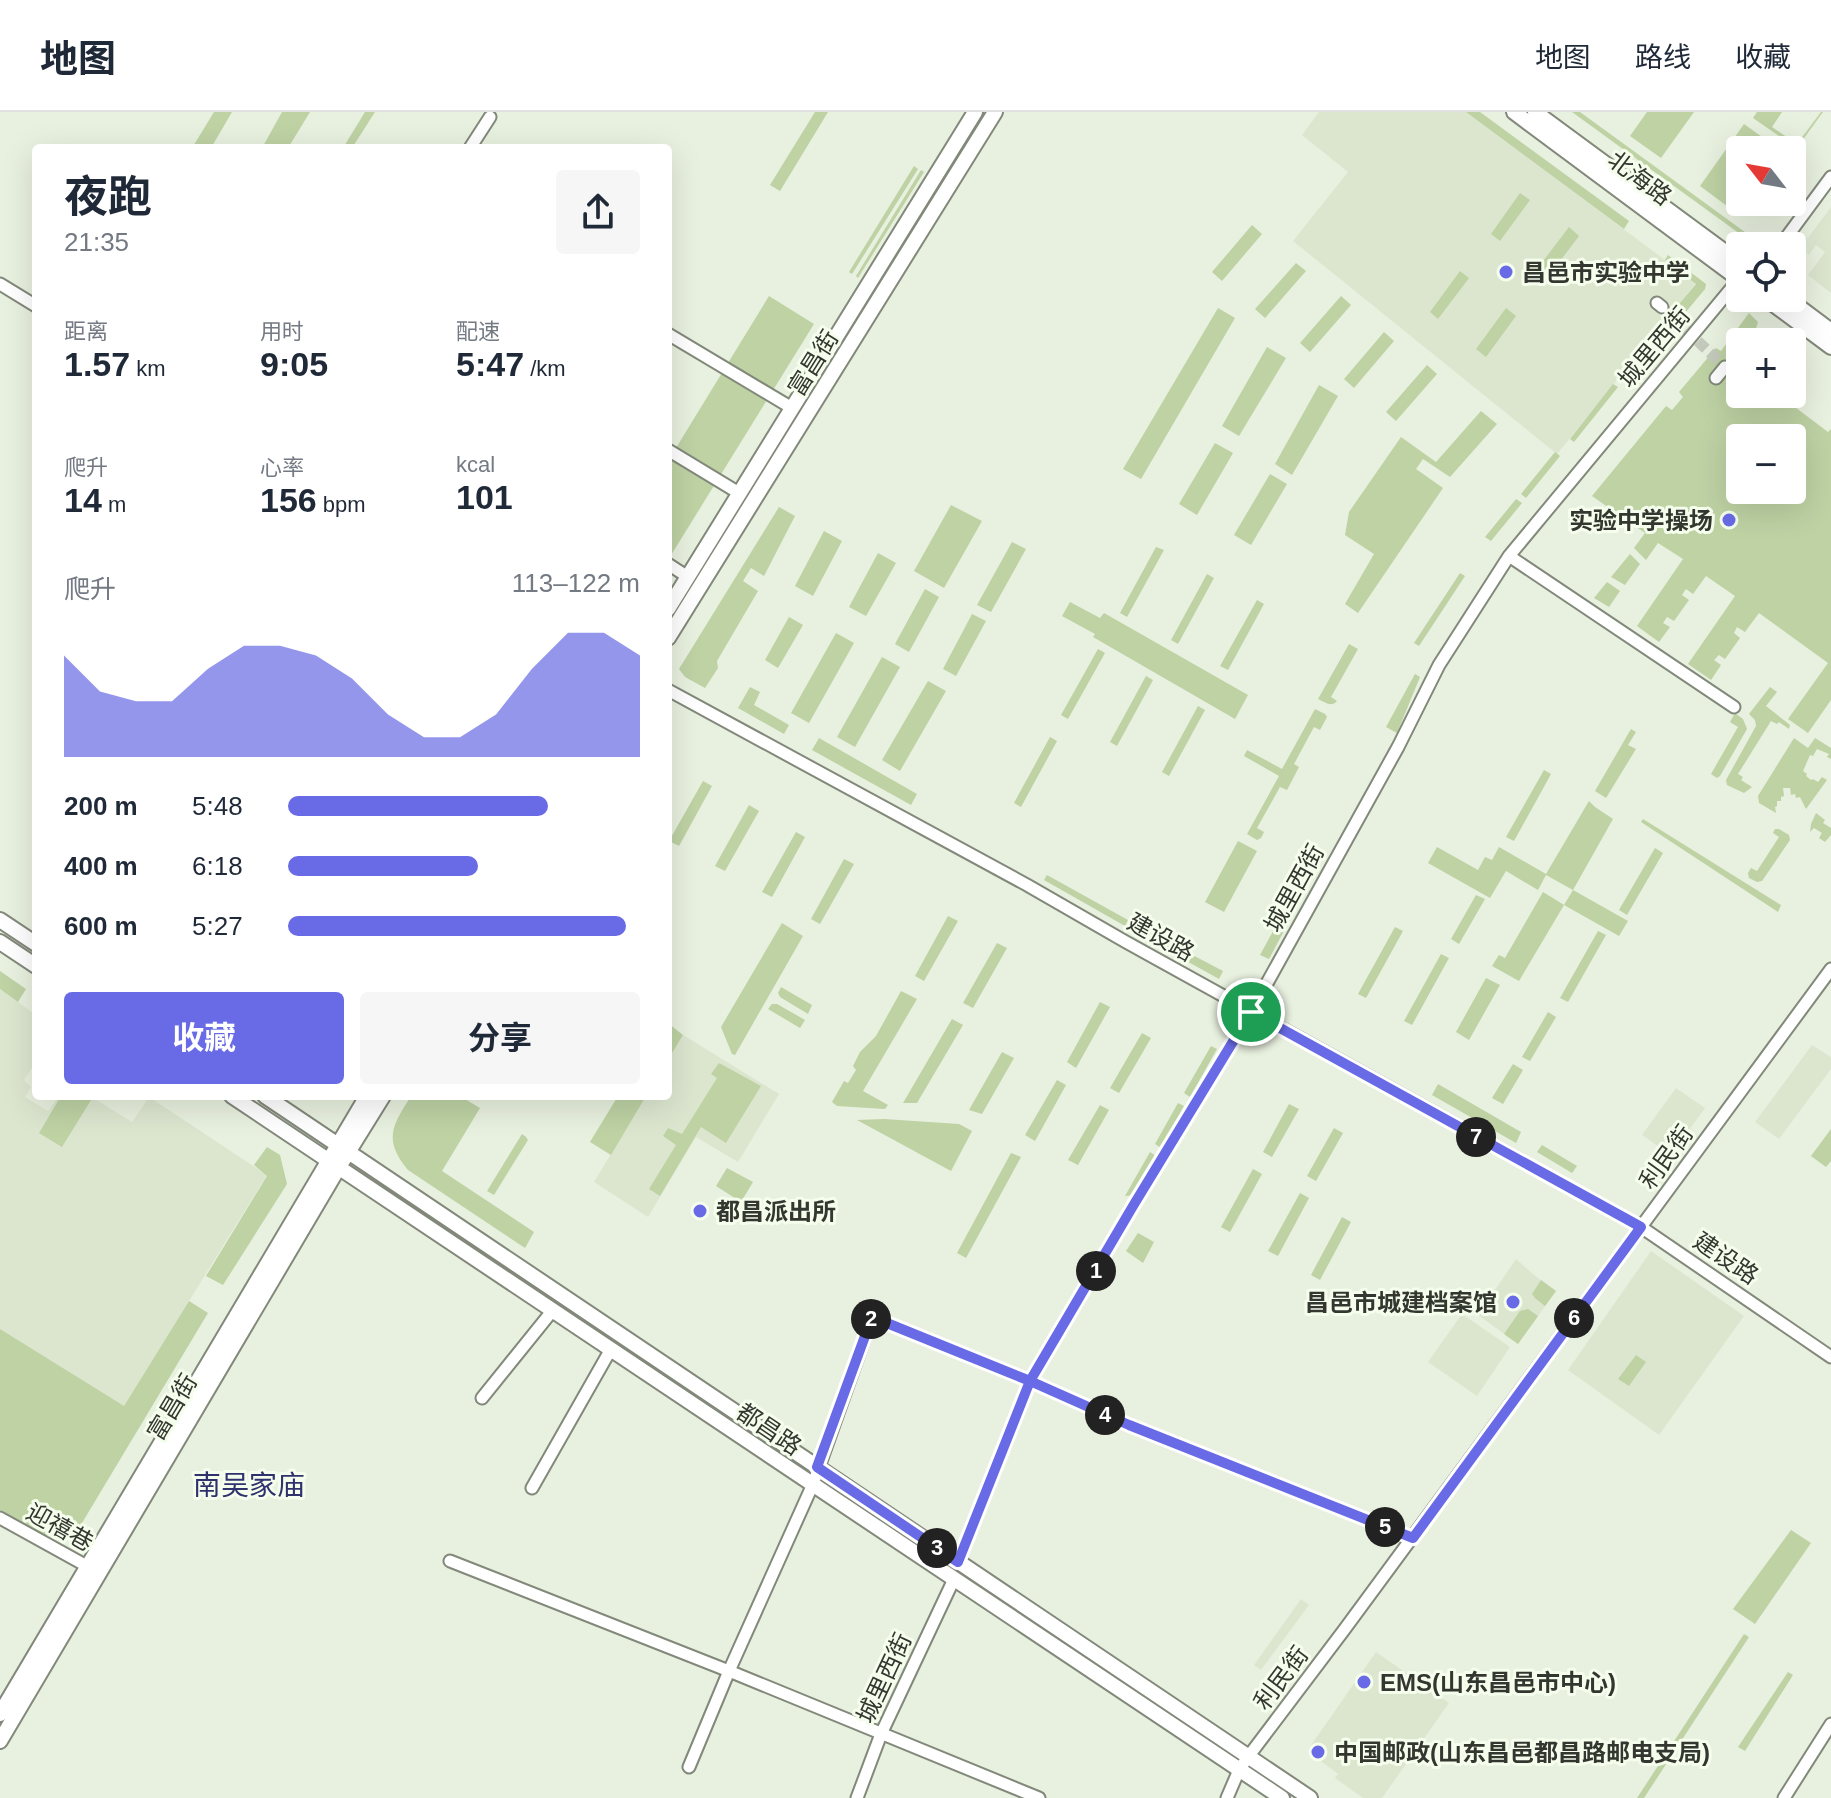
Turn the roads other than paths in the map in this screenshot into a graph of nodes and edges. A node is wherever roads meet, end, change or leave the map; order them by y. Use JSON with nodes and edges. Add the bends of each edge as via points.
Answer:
{"nodes":[{"id":1,"x":975,"y":112,"type":"edge"},
{"id":2,"x":995,"y":112,"type":"edge"},
{"id":3,"x":1514,"y":112,"type":"edge"},
{"id":4,"x":1538,"y":116,"type":"edge"},
{"id":5,"x":490,"y":117,"type":"dead end"},
{"id":6,"x":473,"y":144,"type":"edge"},
{"id":7,"x":1831,"y":177,"type":"edge"},
{"id":8,"x":1790,"y":232,"type":"edge"},
{"id":9,"x":1726,"y":263,"type":"edge"},
{"id":10,"x":0,"y":284,"type":"edge"},
{"id":11,"x":1726,"y":291,"type":"edge"},
{"id":12,"x":32,"y":304,"type":"edge"},
{"id":13,"x":1784,"y":312,"type":"edge"},
{"id":14,"x":1806,"y":312,"type":"edge"},
{"id":15,"x":1831,"y":331,"type":"edge"},
{"id":16,"x":672,"y":336,"type":"edge"},
{"id":17,"x":1831,"y":347,"type":"edge"},
{"id":18,"x":1725,"y":367,"type":"dead end"},
{"id":19,"x":1716,"y":378,"type":"dead end"},
{"id":20,"x":792,"y":408,"type":"junction"},
{"id":21,"x":672,"y":452,"type":"edge"},
{"id":22,"x":739,"y":493,"type":"junction"},
{"id":23,"x":1509,"y":556,"type":"junction"},
{"id":24,"x":672,"y":567,"type":"edge"},
{"id":25,"x":688,"y":577,"type":"junction"},
{"id":26,"x":672,"y":603,"type":"edge"},
{"id":27,"x":672,"y":632,"type":"edge"},
{"id":28,"x":672,"y":692,"type":"edge"},
{"id":29,"x":1734,"y":707,"type":"dead end"},
{"id":30,"x":0,"y":920,"type":"edge"},
{"id":31,"x":32,"y":941,"type":"edge"},
{"id":32,"x":0,"y":942,"type":"edge"},
{"id":33,"x":32,"y":963,"type":"edge"},
{"id":34,"x":1831,"y":969,"type":"edge"},
{"id":35,"x":1251,"y":1012,"type":"junction"},
{"id":36,"x":238,"y":1100,"type":"edge"},
{"id":37,"x":271,"y":1100,"type":"edge"},
{"id":38,"x":365,"y":1100,"type":"edge"},
{"id":39,"x":380,"y":1100,"type":"edge"},
{"id":40,"x":343,"y":1148,"type":"junction"},
{"id":41,"x":334,"y":1163,"type":"junction"},
{"id":42,"x":1641,"y":1227,"type":"junction"},
{"id":43,"x":553,"y":1310,"type":"junction"},
{"id":44,"x":611,"y":1349,"type":"junction"},
{"id":45,"x":1831,"y":1357,"type":"edge"},
{"id":46,"x":1030,"y":1381,"type":"junction"},
{"id":47,"x":482,"y":1398,"type":"dead end"},
{"id":48,"x":817,"y":1467,"type":"junction"},
{"id":49,"x":813,"y":1484,"type":"junction"},
{"id":50,"x":532,"y":1488,"type":"dead end"},
{"id":51,"x":0,"y":1518,"type":"edge"},
{"id":52,"x":1413,"y":1538,"type":"junction"},
{"id":53,"x":450,"y":1561,"type":"dead end"},
{"id":54,"x":958,"y":1562,"type":"junction"},
{"id":55,"x":93,"y":1570,"type":"junction"},
{"id":56,"x":954,"y":1579,"type":"junction"},
{"id":57,"x":729,"y":1671,"type":"junction"},
{"id":58,"x":0,"y":1714,"type":"edge"},
{"id":59,"x":1831,"y":1724,"type":"edge"},
{"id":60,"x":881,"y":1734,"type":"junction"},
{"id":61,"x":0,"y":1741,"type":"edge"},
{"id":62,"x":1244,"y":1763,"type":"junction"},
{"id":63,"x":689,"y":1767,"type":"dead end"},
{"id":64,"x":857,"y":1798,"type":"edge"},
{"id":65,"x":1039,"y":1798,"type":"edge"},
{"id":66,"x":1227,"y":1798,"type":"edge"},
{"id":67,"x":1282,"y":1798,"type":"edge"},
{"id":68,"x":1310,"y":1798,"type":"edge"},
{"id":69,"x":1784,"y":1798,"type":"edge"}],
"edges":[{"from":1,"to":20,"type":"main road","name":"富昌街"},
{"from":2,"to":27,"type":"main road","name":"富昌街"},
{"from":3,"to":4,"type":"main road","name":"北海路"},
{"from":4,"to":9,"type":"main road","name":"北海路"},
{"from":5,"to":6,"type":"street"},
{"from":7,"to":8,"type":"street"},
{"from":10,"to":12,"type":"street"},
{"from":11,"to":23,"type":"street","name":"城里西街"},
{"from":13,"to":17,"type":"main road"},
{"from":14,"to":15,"type":"main road"},
{"from":16,"to":20,"type":"street"},
{"from":18,"to":19,"type":"street"},
{"from":20,"to":22,"type":"main road","name":"富昌街"},
{"from":21,"to":22,"type":"street"},
{"from":22,"to":25,"type":"main road","name":"富昌街"},
{"from":23,"to":29,"type":"street"},
{"from":23,"to":35,"type":"street","name":"城里西街","via":[[1439,665]]},
{"from":24,"to":25,"type":"street"},
{"from":25,"to":26,"type":"main road","name":"富昌街"},
{"from":28,"to":35,"type":"street","name":"建设路"},
{"from":30,"to":31,"type":"main road"},
{"from":32,"to":33,"type":"main road"},
{"from":34,"to":42,"type":"street","name":"利民街"},
{"from":35,"to":42,"type":"street","name":"建设路"},
{"from":35,"to":46,"type":"street","name":"城里西街"},
{"from":36,"to":41,"type":"main road","name":"都昌路"},
{"from":37,"to":40,"type":"main road"},
{"from":38,"to":40,"type":"main road","name":"富昌街"},
{"from":39,"to":40,"type":"main road","name":"富昌街"},
{"from":40,"to":41,"type":"main road","name":"富昌街"},
{"from":40,"to":48,"type":"main road"},
{"from":41,"to":43,"type":"main road","name":"都昌路"},
{"from":41,"to":55,"type":"main road","name":"富昌街"},
{"from":42,"to":45,"type":"street","name":"建设路"},
{"from":42,"to":52,"type":"street","name":"利民街"},
{"from":43,"to":44,"type":"main road","name":"都昌路"},
{"from":43,"to":47,"type":"street"},
{"from":44,"to":49,"type":"main road","name":"都昌路"},
{"from":44,"to":50,"type":"street"},
{"from":46,"to":48,"type":"street","via":[[872,1317]]},
{"from":46,"to":52,"type":"street"},
{"from":46,"to":54,"type":"street","name":"城里西街"},
{"from":48,"to":49,"type":"street"},
{"from":48,"to":54,"type":"main road"},
{"from":49,"to":56,"type":"main road","name":"都昌路"},
{"from":49,"to":57,"type":"street"},
{"from":51,"to":55,"type":"street","name":"迎禧巷"},
{"from":52,"to":62,"type":"street","name":"利民街"},
{"from":53,"to":57,"type":"street"},
{"from":54,"to":62,"type":"main road"},
{"from":55,"to":58,"type":"main road","name":"富昌街"},
{"from":55,"to":61,"type":"main road","name":"富昌街"},
{"from":56,"to":60,"type":"street","name":"城里西街"},
{"from":56,"to":62,"type":"main road","name":"都昌路"},
{"from":57,"to":60,"type":"street"},
{"from":57,"to":63,"type":"street"},
{"from":59,"to":69,"type":"street"},
{"from":60,"to":64,"type":"street","name":"城里西街"},
{"from":60,"to":65,"type":"street"},
{"from":62,"to":66,"type":"street","name":"利民街"},
{"from":62,"to":67,"type":"main road","name":"都昌路"},
{"from":62,"to":68,"type":"main road","name":"都昌路"}]}
